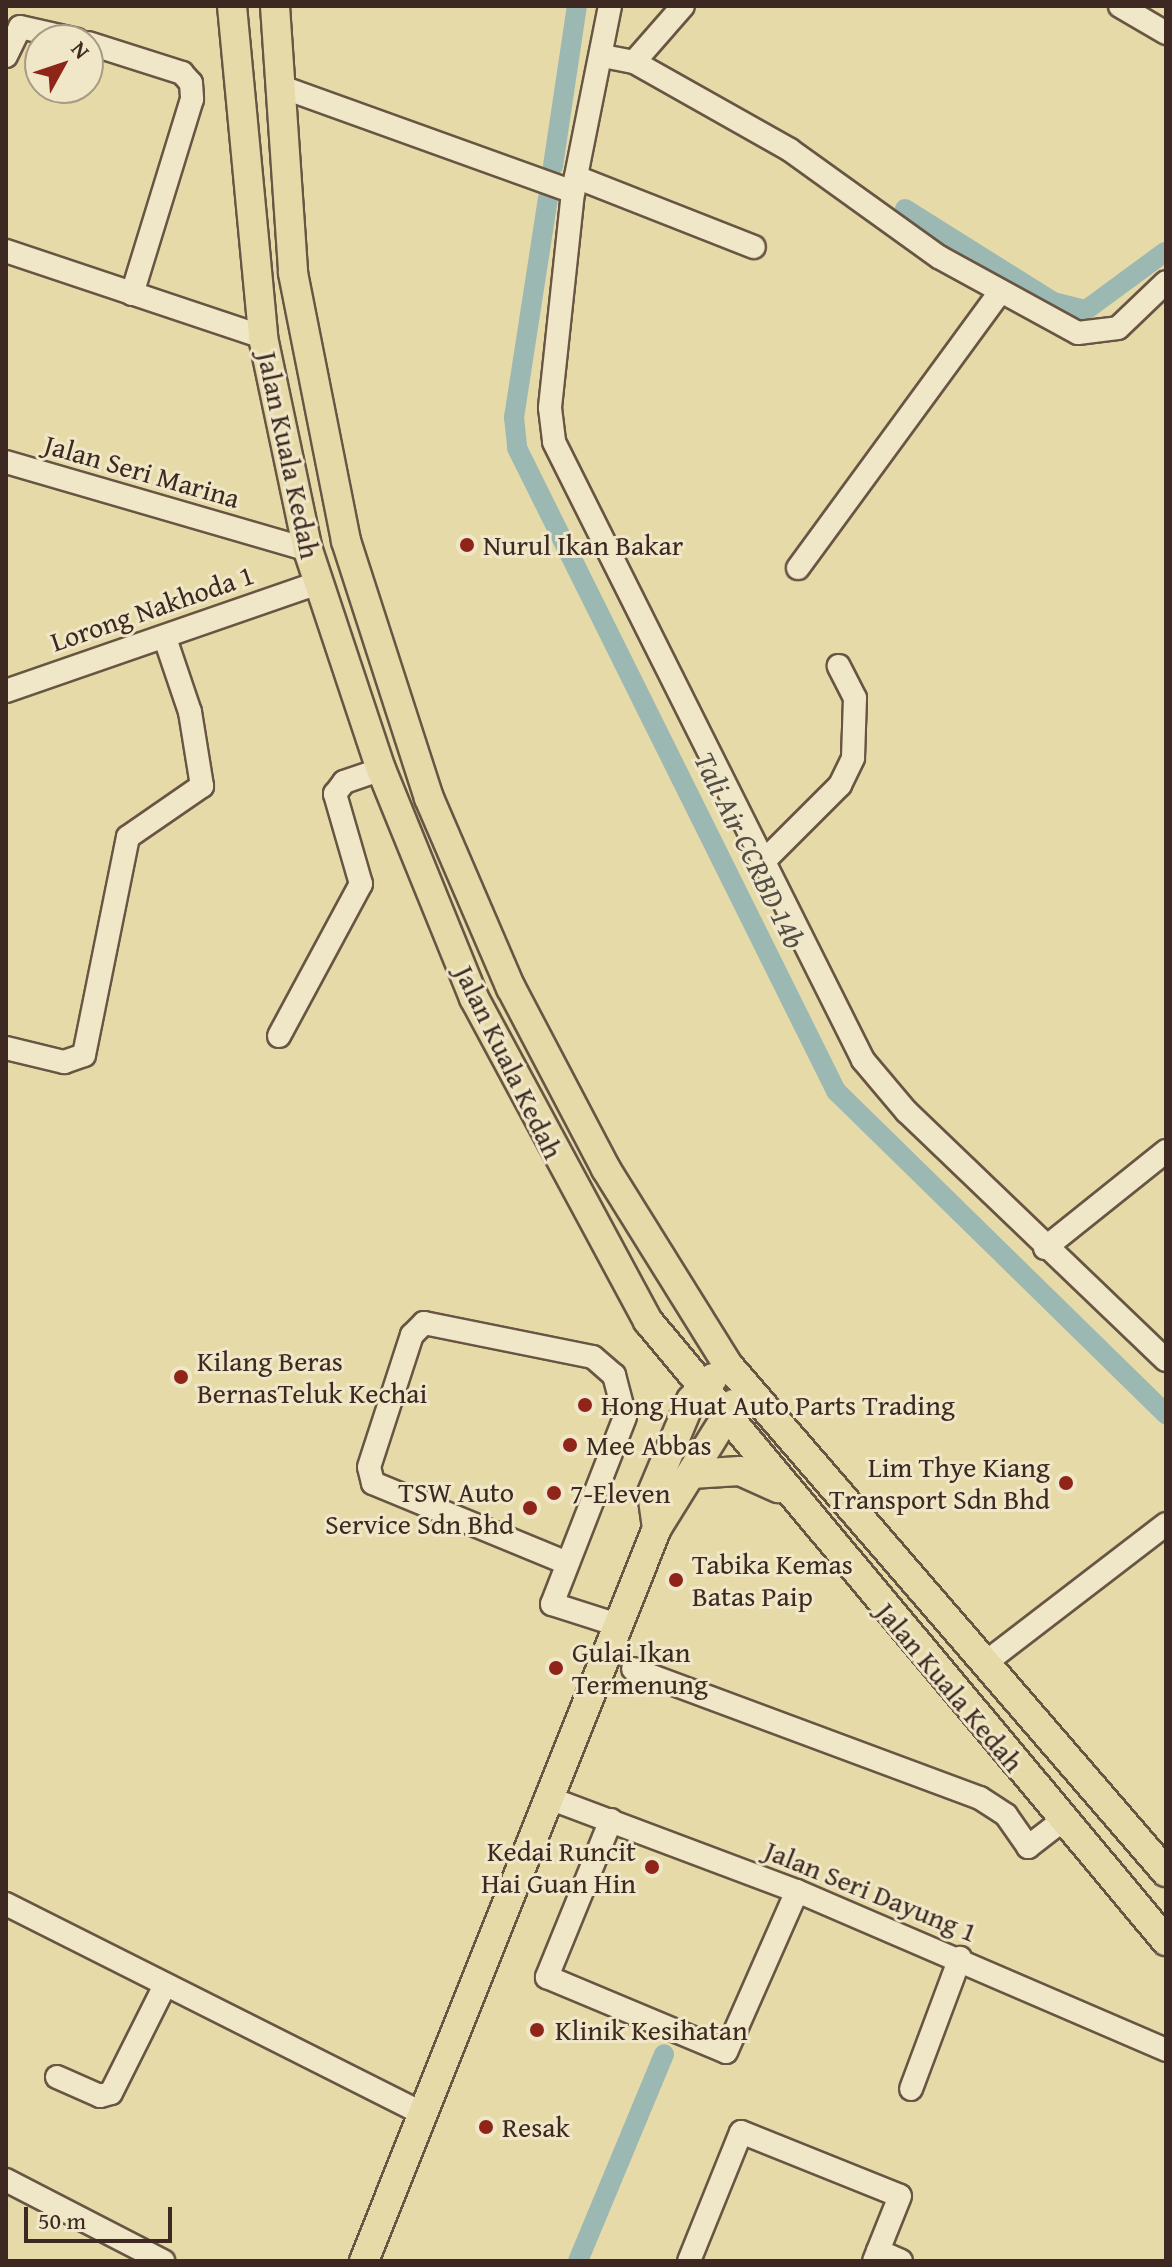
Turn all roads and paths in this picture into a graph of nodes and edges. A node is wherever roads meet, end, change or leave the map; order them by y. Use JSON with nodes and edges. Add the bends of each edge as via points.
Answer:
{"nodes":[{"id":1,"x":232,"y":6,"type":"edge"},
{"id":2,"x":275,"y":6,"type":"edge"},
{"id":3,"x":610,"y":6,"type":"edge"},
{"id":4,"x":683,"y":6,"type":"edge"},
{"id":5,"x":1120,"y":6,"type":"edge"},
{"id":6,"x":24,"y":28,"type":"edge"},
{"id":7,"x":1166,"y":33,"type":"edge"},
{"id":8,"x":104,"y":48,"type":"edge"},
{"id":9,"x":6,"y":56,"type":"edge"},
{"id":10,"x":603,"y":56,"type":"junction"},
{"id":11,"x":634,"y":62,"type":"junction"},
{"id":12,"x":279,"y":86,"type":"junction"},
{"id":13,"x":574,"y":185,"type":"junction"},
{"id":14,"x":754,"y":247,"type":"dead end"},
{"id":15,"x":6,"y":251,"type":"edge"},
{"id":16,"x":1166,"y":282,"type":"edge"},
{"id":17,"x":999,"y":293,"type":"junction"},
{"id":18,"x":132,"y":294,"type":"junction"},
{"id":19,"x":263,"y":337,"type":"junction"},
{"id":20,"x":6,"y":462,"type":"edge"},
{"id":21,"x":308,"y":550,"type":"junction"},
{"id":22,"x":798,"y":568,"type":"dead end"},
{"id":23,"x":318,"y":583,"type":"junction"},
{"id":24,"x":165,"y":638,"type":"junction"},
{"id":25,"x":839,"y":666,"type":"dead end"},
{"id":26,"x":6,"y":691,"type":"edge"},
{"id":27,"x":381,"y":769,"type":"junction"},
{"id":28,"x":763,"y":862,"type":"junction"},
{"id":29,"x":279,"y":1036,"type":"dead end"},
{"id":30,"x":6,"y":1048,"type":"edge"},
{"id":31,"x":1166,"y":1151,"type":"edge"},
{"id":32,"x":1045,"y":1248,"type":"junction"},
{"id":33,"x":648,"y":1321,"type":"junction"},
{"id":34,"x":1166,"y":1360,"type":"edge"},
{"id":35,"x":728,"y":1365,"type":"junction"},
{"id":36,"x":702,"y":1388,"type":"junction"},
{"id":37,"x":750,"y":1391,"type":"junction"},
{"id":38,"x":722,"y":1414,"type":"junction"},
{"id":39,"x":676,"y":1434,"type":"junction"},
{"id":40,"x":691,"y":1474,"type":"junction"},
{"id":41,"x":785,"y":1493,"type":"junction"},
{"id":42,"x":1166,"y":1524,"type":"edge"},
{"id":43,"x":657,"y":1528,"type":"junction"},
{"id":44,"x":567,"y":1563,"type":"junction"},
{"id":45,"x":618,"y":1625,"type":"junction"},
{"id":46,"x":985,"y":1663,"type":"junction"},
{"id":47,"x":633,"y":1669,"type":"dead end"},
{"id":48,"x":549,"y":1798,"type":"junction"},
{"id":49,"x":611,"y":1820,"type":"junction"},
{"id":50,"x":1063,"y":1820,"type":"junction"},
{"id":51,"x":1166,"y":1872,"type":"edge"},
{"id":52,"x":797,"y":1891,"type":"junction"},
{"id":53,"x":6,"y":1904,"type":"edge"},
{"id":54,"x":1166,"y":1941,"type":"edge"},
{"id":55,"x":960,"y":1958,"type":"junction"},
{"id":56,"x":164,"y":1987,"type":"junction"},
{"id":57,"x":1166,"y":2050,"type":"edge"},
{"id":58,"x":57,"y":2077,"type":"dead end"},
{"id":59,"x":911,"y":2089,"type":"dead end"},
{"id":60,"x":423,"y":2114,"type":"junction"},
{"id":61,"x":6,"y":2180,"type":"edge"},
{"id":62,"x":876,"y":2256,"type":"edge"},
{"id":63,"x":163,"y":2261,"type":"edge"},
{"id":64,"x":364,"y":2261,"type":"edge"},
{"id":65,"x":689,"y":2261,"type":"edge"},
{"id":66,"x":901,"y":2261,"type":"edge"}],
"edges":[{"from":1,"to":19,"type":"main road","name":"Jalan Kuala Kedah"},
{"from":2,"to":12,"type":"main road","name":"Jalan Kuala Kedah"},
{"from":3,"to":10,"type":"street"},
{"from":4,"to":11,"type":"street"},
{"from":5,"to":7,"type":"street"},
{"from":6,"to":9,"type":"street"},
{"from":8,"to":18,"type":"street","via":[[182,73],[191,83],[192,99]]},
{"from":10,"to":11,"type":"street"},
{"from":10,"to":13,"type":"street"},
{"from":11,"to":17,"type":"street","via":[[862,195]]},
{"from":12,"to":13,"type":"street"},
{"from":12,"to":35,"type":"main road","name":"Jalan Kuala Kedah","via":[[306,356],[382,667],[429,798],[511,988],[606,1169]]},
{"from":13,"to":14,"type":"street"},
{"from":13,"to":28,"type":"street","via":[[552,435]]},
{"from":15,"to":18,"type":"street"},
{"from":16,"to":17,"type":"street","via":[[1118,328],[1093,335]]},
{"from":17,"to":22,"type":"street"},
{"from":18,"to":19,"type":"street"},
{"from":19,"to":21,"type":"main road","name":"Jalan Kuala Kedah"},
{"from":20,"to":21,"type":"street","name":"Jalan Seri Marina"},
{"from":21,"to":23,"type":"main road","name":"Jalan Kuala Kedah"},
{"from":23,"to":24,"type":"street","name":"Lorong Nakhoda 1"},
{"from":23,"to":27,"type":"main road","name":"Jalan Kuala Kedah"},
{"from":24,"to":26,"type":"street","name":"Lorong Nakhoda 1"},
{"from":24,"to":30,"type":"street","via":[[205,779],[196,793],[128,837],[84,1055],[64,1062]]},
{"from":25,"to":28,"type":"street","via":[[855,698],[853,758],[840,785]]},
{"from":27,"to":29,"type":"street","via":[[344,782],[335,794],[361,884]]},
{"from":27,"to":33,"type":"main road","name":"Jalan Kuala Kedah","via":[[474,998]]},
{"from":28,"to":32,"type":"street","via":[[863,1060]]},
{"from":31,"to":32,"type":"street"},
{"from":32,"to":34,"type":"street"},
{"from":33,"to":36,"type":"main road","name":"Jalan Kuala Kedah"},
{"from":33,"to":39,"type":"main road","via":[[676,1374]]},
{"from":35,"to":36,"type":"main road"},
{"from":35,"to":37,"type":"main road","name":"Jalan Kuala Kedah"},
{"from":36,"to":38,"type":"main road","name":"Jalan Kuala Kedah"},
{"from":36,"to":39,"type":"main road"},
{"from":37,"to":38,"type":"main road"},
{"from":37,"to":46,"type":"main road","name":"Jalan Kuala Kedah"},
{"from":38,"to":40,"type":"main road"},
{"from":38,"to":41,"type":"main road","name":"Jalan Kuala Kedah"},
{"from":39,"to":43,"type":"main road","via":[[652,1493]]},
{"from":40,"to":41,"type":"main road","via":[[740,1471]]},
{"from":40,"to":43,"type":"main road"},
{"from":41,"to":50,"type":"main road","name":"Jalan Kuala Kedah"},
{"from":42,"to":46,"type":"street"},
{"from":43,"to":45,"type":"main road"},
{"from":44,"to":44,"type":"street","via":[[373,1483],[369,1467],[412,1335],[424,1323],[445,1322],[593,1357],[614,1375],[625,1417]]},
{"from":44,"to":45,"type":"street","via":[[552,1604]]},
{"from":45,"to":48,"type":"main road"},
{"from":46,"to":51,"type":"main road","name":"Jalan Kuala Kedah"},
{"from":47,"to":50,"type":"street","via":[[980,1798],[1006,1815],[1028,1847]]},
{"from":48,"to":49,"type":"street","name":"Jalan Seri Dayung 1"},
{"from":48,"to":60,"type":"main road"},
{"from":49,"to":52,"type":"street","name":"Jalan Seri Dayung 1"},
{"from":49,"to":52,"type":"street","via":[[547,1977],[726,2052]]},
{"from":50,"to":54,"type":"main road","name":"Jalan Kuala Kedah"},
{"from":52,"to":55,"type":"street","name":"Jalan Seri Dayung 1"},
{"from":53,"to":56,"type":"street"},
{"from":55,"to":57,"type":"street","name":"Jalan Seri Dayung 1"},
{"from":55,"to":59,"type":"street"},
{"from":56,"to":58,"type":"street","via":[[111,2093],[94,2094]]},
{"from":56,"to":60,"type":"street"},
{"from":60,"to":64,"type":"main road"},
{"from":61,"to":63,"type":"street"},
{"from":62,"to":65,"type":"street","via":[[900,2196],[741,2132]]},
{"from":62,"to":66,"type":"street"}]}
